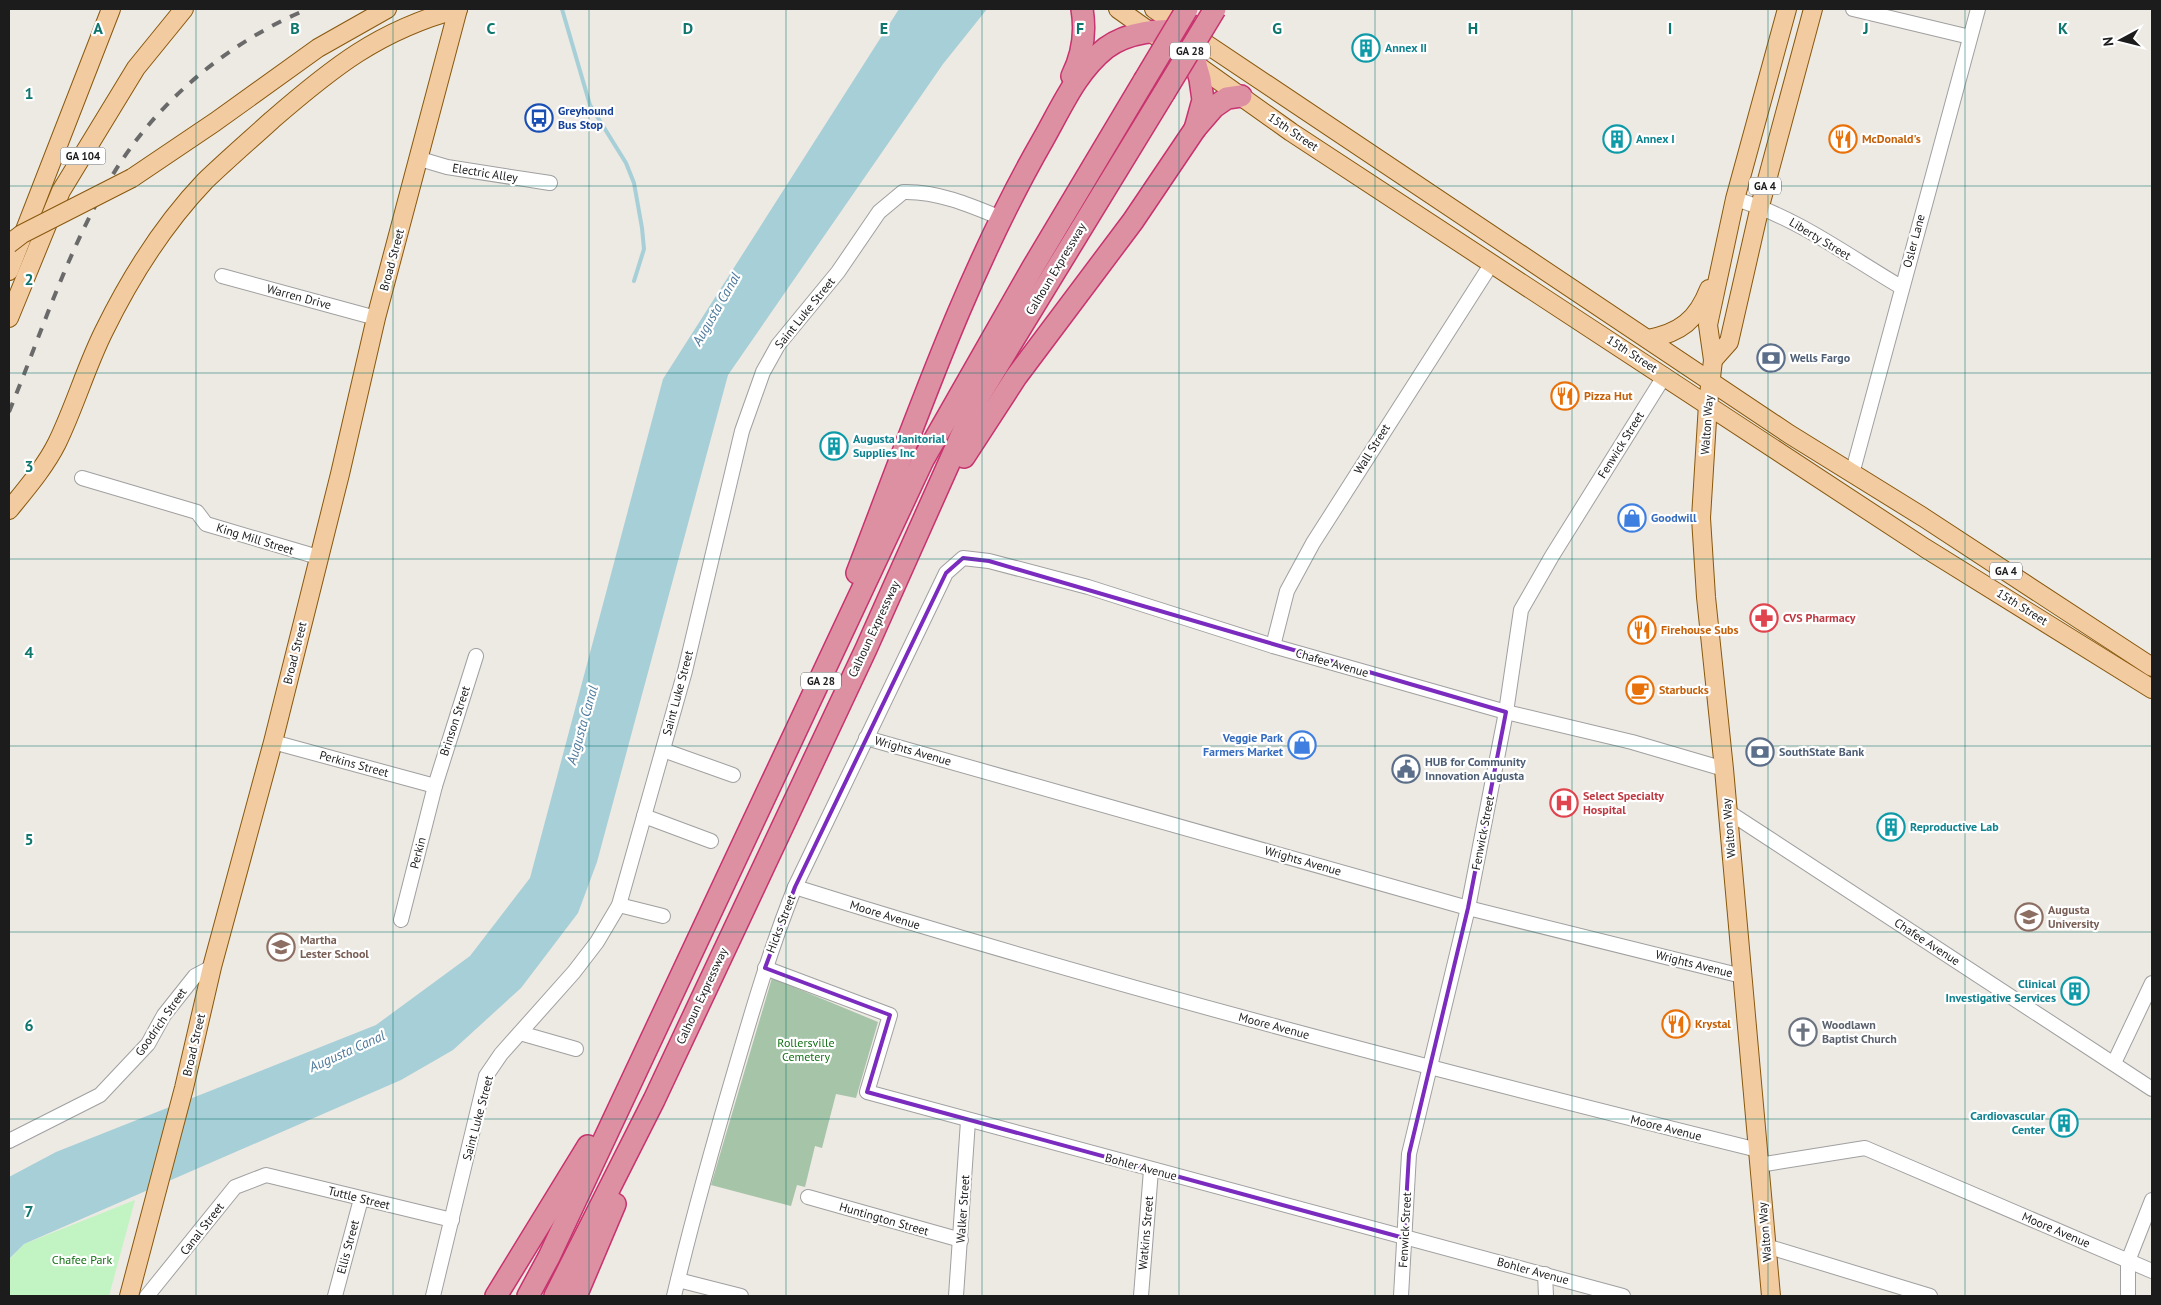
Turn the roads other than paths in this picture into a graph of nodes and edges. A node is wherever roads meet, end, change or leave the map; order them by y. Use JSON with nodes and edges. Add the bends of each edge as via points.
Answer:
{"nodes":[{"id":1,"x":111,"y":9,"type":"edge"},
{"id":2,"x":184,"y":9,"type":"edge"},
{"id":3,"x":387,"y":9,"type":"edge"},
{"id":4,"x":458,"y":9,"type":"edge"},
{"id":5,"x":1082,"y":9,"type":"edge"},
{"id":6,"x":1118,"y":9,"type":"edge"},
{"id":7,"x":1154,"y":9,"type":"edge"},
{"id":8,"x":1187,"y":9,"type":"edge"},
{"id":9,"x":1215,"y":9,"type":"edge"},
{"id":10,"x":1787,"y":9,"type":"edge"},
{"id":11,"x":1813,"y":9,"type":"edge"},
{"id":12,"x":1853,"y":9,"type":"edge"},
{"id":13,"x":1978,"y":9,"type":"edge"},
{"id":14,"x":1186,"y":30,"type":"junction"},
{"id":15,"x":1152,"y":32,"type":"junction"},
{"id":16,"x":1970,"y":37,"type":"junction"},
{"id":17,"x":1196,"y":64,"type":"junction"},
{"id":18,"x":1241,"y":96,"type":"junction"},
{"id":19,"x":1066,"y":98,"type":"junction"},
{"id":20,"x":1196,"y":129,"type":"junction"},
{"id":21,"x":420,"y":159,"type":"junction"},
{"id":22,"x":550,"y":183,"type":"dead end"},
{"id":23,"x":1735,"y":199,"type":"junction"},
{"id":24,"x":1760,"y":206,"type":"junction"},
{"id":25,"x":1001,"y":218,"type":"junction"},
{"id":26,"x":9,"y":244,"type":"edge"},
{"id":27,"x":1724,"y":251,"type":"junction"},
{"id":28,"x":1492,"y":263,"type":"junction"},
{"id":29,"x":9,"y":271,"type":"edge"},
{"id":30,"x":222,"y":276,"type":"dead end"},
{"id":31,"x":1901,"y":287,"type":"junction"},
{"id":32,"x":9,"y":318,"type":"edge"},
{"id":33,"x":376,"y":318,"type":"junction"},
{"id":34,"x":1648,"y":338,"type":"junction"},
{"id":35,"x":1713,"y":360,"type":"junction"},
{"id":36,"x":1665,"y":375,"type":"junction"},
{"id":37,"x":1711,"y":381,"type":"junction"},
{"id":38,"x":1708,"y":404,"type":"junction"},
{"id":39,"x":1852,"y":474,"type":"junction"},
{"id":40,"x":82,"y":478,"type":"dead end"},
{"id":41,"x":9,"y":510,"type":"edge"},
{"id":42,"x":920,"y":528,"type":"junction"},
{"id":43,"x":318,"y":558,"type":"junction"},
{"id":44,"x":946,"y":573,"type":"joint"},
{"id":45,"x":1273,"y":646,"type":"junction"},
{"id":46,"x":476,"y":656,"type":"dead end"},
{"id":47,"x":2152,"y":667,"type":"edge"},
{"id":48,"x":2152,"y":689,"type":"edge"},
{"id":49,"x":1506,"y":712,"type":"junction"},
{"id":50,"x":866,"y":738,"type":"junction"},
{"id":51,"x":273,"y":742,"type":"junction"},
{"id":52,"x":663,"y":750,"type":"junction"},
{"id":53,"x":780,"y":769,"type":"junction"},
{"id":54,"x":1724,"y":769,"type":"junction"},
{"id":55,"x":733,"y":775,"type":"dead end"},
{"id":56,"x":434,"y":786,"type":"junction"},
{"id":57,"x":1727,"y":812,"type":"junction"},
{"id":58,"x":644,"y":816,"type":"junction"},
{"id":59,"x":711,"y":841,"type":"dead end"},
{"id":60,"x":795,"y":887,"type":"junction"},
{"id":61,"x":619,"y":905,"type":"junction"},
{"id":62,"x":1468,"y":908,"type":"junction"},
{"id":63,"x":662,"y":916,"type":"dead end"},
{"id":64,"x":401,"y":920,"type":"dead end"},
{"id":65,"x":212,"y":967,"type":"junction"},
{"id":66,"x":716,"y":967,"type":"junction"},
{"id":67,"x":765,"y":968,"type":"junction"},
{"id":68,"x":1742,"y":976,"type":"junction"},
{"id":69,"x":2152,"y":982,"type":"edge"},
{"id":70,"x":520,"y":1033,"type":"junction"},
{"id":71,"x":648,"y":1048,"type":"junction"},
{"id":72,"x":576,"y":1049,"type":"dead end"},
{"id":73,"x":2114,"y":1063,"type":"junction"},
{"id":74,"x":1431,"y":1068,"type":"junction"},
{"id":75,"x":2152,"y":1089,"type":"edge"},
{"id":76,"x":968,"y":1121,"type":"junction"},
{"id":77,"x":9,"y":1141,"type":"edge"},
{"id":78,"x":1758,"y":1158,"type":"junction"},
{"id":79,"x":1151,"y":1170,"type":"junction"},
{"id":80,"x":266,"y":1175,"type":"joint"},
{"id":81,"x":808,"y":1197,"type":"dead end"},
{"id":82,"x":361,"y":1199,"type":"junction"},
{"id":83,"x":2152,"y":1200,"type":"edge"},
{"id":84,"x":452,"y":1220,"type":"junction"},
{"id":85,"x":1404,"y":1238,"type":"junction"},
{"id":86,"x":961,"y":1240,"type":"junction"},
{"id":87,"x":1766,"y":1246,"type":"junction"},
{"id":88,"x":2128,"y":1261,"type":"junction"},
{"id":89,"x":2152,"y":1271,"type":"edge"},
{"id":90,"x":1545,"y":1274,"type":"junction"},
{"id":91,"x":678,"y":1280,"type":"junction"},
{"id":92,"x":129,"y":1296,"type":"edge"},
{"id":93,"x":148,"y":1296,"type":"edge"},
{"id":94,"x":335,"y":1296,"type":"edge"},
{"id":95,"x":433,"y":1296,"type":"edge"},
{"id":96,"x":496,"y":1296,"type":"edge"},
{"id":97,"x":528,"y":1296,"type":"edge"},
{"id":98,"x":555,"y":1296,"type":"edge"},
{"id":99,"x":576,"y":1296,"type":"edge"},
{"id":100,"x":674,"y":1296,"type":"edge"},
{"id":101,"x":740,"y":1296,"type":"edge"},
{"id":102,"x":956,"y":1296,"type":"edge"},
{"id":103,"x":1141,"y":1296,"type":"edge"},
{"id":104,"x":1401,"y":1296,"type":"edge"},
{"id":105,"x":1546,"y":1296,"type":"edge"},
{"id":106,"x":1623,"y":1296,"type":"edge"},
{"id":107,"x":1771,"y":1296,"type":"edge"},
{"id":108,"x":1930,"y":1296,"type":"edge"},
{"id":109,"x":2128,"y":1296,"type":"edge"}],
"edges":[{"from":1,"to":29,"type":"main road","number":"GA 104"},
{"from":2,"to":32,"type":"main road","number":"GA 104","via":[[136,68],[61,191]]},
{"from":3,"to":26,"type":"main road","bridge":true,"via":[[318,48],[132,178],[22,234]]},
{"from":4,"to":21,"type":"main road","name":"Broad Street"},
{"from":4,"to":41,"type":"main road","via":[[423,18],[379,39],[340,63],[204,183],[136,271],[104,332],[56,444]]},
{"from":5,"to":19,"type":"highway","via":[[1082,57],[1070,80]]},
{"from":6,"to":15,"type":"main road","name":"15th Street"},
{"from":7,"to":14,"type":"main road","name":"15th Street"},
{"from":8,"to":53,"type":"highway","name":"Calhoun Expressway","number":"GA 28","bridge":true,"via":[[1033,267],[923,460]]},
{"from":9,"to":42,"type":"highway","name":"Calhoun Expressway","number":"GA 28","bridge":true,"via":[[979,396]]},
{"from":10,"to":23,"type":"main road","name":"Walton Way","number":"GA 4"},
{"from":11,"to":24,"type":"main road","number":"GA 4"},
{"from":12,"to":16,"type":"street"},
{"from":13,"to":16,"type":"street","name":"Osler Lane"},
{"from":14,"to":15,"type":"highway"},
{"from":14,"to":17,"type":"highway"},
{"from":14,"to":34,"type":"main road","name":"15th Street"},
{"from":15,"to":17,"type":"main road","name":"15th Street"},
{"from":15,"to":19,"type":"highway","via":[[1136,34],[1106,49],[1085,68]]},
{"from":16,"to":31,"type":"street","name":"Osler Lane"},
{"from":17,"to":18,"type":"main road","name":"15th Street"},
{"from":17,"to":20,"type":"highway","via":[[1203,100]]},
{"from":18,"to":20,"type":"highway","via":[[1227,98],[1214,107]]},
{"from":18,"to":28,"type":"main road","name":"15th Street"},
{"from":19,"to":25,"type":"highway"},
{"from":20,"to":42,"type":"highway","via":[[1016,377]]},
{"from":21,"to":22,"type":"street","name":"Electric Alley","via":[[447,167]]},
{"from":21,"to":33,"type":"main road","name":"Broad Street"},
{"from":23,"to":24,"type":"street","name":"Liberty Street"},
{"from":23,"to":27,"type":"main road","name":"Walton Way","number":"GA 4"},
{"from":24,"to":31,"type":"street","name":"Liberty Street"},
{"from":24,"to":35,"type":"main road","number":"GA 4","via":[[1729,342]]},
{"from":25,"to":52,"type":"street","name":"Saint Luke Street","via":[[971,205],[930,194],[903,192],[879,212],[838,272],[778,345],[763,372],[742,431]]},
{"from":25,"to":53,"type":"highway","via":[[972,279]]},
{"from":27,"to":34,"type":"main road","via":[[1703,306],[1682,328]]},
{"from":27,"to":35,"type":"main road","name":"Walton Way","number":"GA 4","via":[[1708,325]]},
{"from":28,"to":36,"type":"main road","name":"15th Street"},
{"from":28,"to":45,"type":"street","name":"Wall Street","via":[[1313,543],[1287,591]]},
{"from":30,"to":33,"type":"street","name":"Warren Drive"},
{"from":31,"to":39,"type":"street","name":"Osler Lane"},
{"from":33,"to":43,"type":"main road","name":"Broad Street"},
{"from":34,"to":37,"type":"main road","name":"15th Street"},
{"from":35,"to":37,"type":"main road","name":"Walton Way","number":"GA 4"},
{"from":36,"to":38,"type":"main road","name":"15th Street"},
{"from":36,"to":49,"type":"street","name":"Fenwick Street","via":[[1521,610]]},
{"from":37,"to":38,"type":"main road","name":"Walton Way","number":"GA 4"},
{"from":37,"to":39,"type":"main road","name":"15th Street","number":"GA 4"},
{"from":38,"to":48,"type":"main road","name":"15th Street","number":"GA 4","via":[[1925,548]]},
{"from":38,"to":54,"type":"main road","name":"Walton Way","via":[[1701,518]]},
{"from":39,"to":47,"type":"main road","name":"15th Street","number":"GA 4"},
{"from":40,"to":43,"type":"street","name":"King Mill Street","via":[[197,512],[206,524]]},
{"from":42,"to":66,"type":"highway","name":"Calhoun Expressway","number":"GA 28"},
{"from":43,"to":51,"type":"main road","name":"Broad Street"},
{"from":44,"to":45,"type":"street","name":"Chafee Avenue","via":[[963,558],[989,560]]},
{"from":44,"to":50,"type":"street","name":"Hicks Street"},
{"from":45,"to":49,"type":"street","name":"Chafee Avenue"},
{"from":46,"to":56,"type":"street","name":"Brinson Street"},
{"from":49,"to":54,"type":"street","name":"Chafee Avenue","via":[[1632,742]]},
{"from":49,"to":62,"type":"street","name":"Fenwick Street"},
{"from":50,"to":60,"type":"street","name":"Hicks Street"},
{"from":50,"to":62,"type":"street","name":"Wrights Avenue"},
{"from":51,"to":56,"type":"street","name":"Perkins Street"},
{"from":51,"to":65,"type":"main road","name":"Broad Street"},
{"from":52,"to":55,"type":"street"},
{"from":52,"to":58,"type":"street","name":"Saint Luke Street"},
{"from":53,"to":71,"type":"highway","name":"Calhoun Expressway","number":"GA 28"},
{"from":54,"to":57,"type":"main road","name":"Walton Way"},
{"from":56,"to":64,"type":"street","name":"Perkin"},
{"from":57,"to":68,"type":"main road","name":"Walton Way"},
{"from":57,"to":73,"type":"street","name":"Chafee Avenue"},
{"from":58,"to":59,"type":"street"},
{"from":58,"to":61,"type":"street","name":"Saint Luke Street"},
{"from":60,"to":67,"type":"street","name":"Hicks Street"},
{"from":60,"to":74,"type":"street","name":"Moore Avenue","via":[[1038,961]]},
{"from":61,"to":63,"type":"street"},
{"from":61,"to":70,"type":"street","name":"Saint Luke Street","via":[[574,972]]},
{"from":62,"to":68,"type":"street","name":"Wrights Avenue"},
{"from":62,"to":74,"type":"street","name":"Fenwick Street"},
{"from":65,"to":77,"type":"street","name":"Goodrich Street","via":[[195,976],[123,1073],[100,1095]]},
{"from":65,"to":92,"type":"main road","name":"Broad Street"},
{"from":66,"to":98,"type":"highway","name":"Calhoun Expressway","number":"GA 28","via":[[654,1100]]},
{"from":66,"to":99,"type":"highway"},
{"from":67,"to":76,"type":"street","name":"Bohler Avenue","via":[[890,1015],[867,1092]]},
{"from":67,"to":91,"type":"street","name":"Hicks Street","via":[[703,1181]]},
{"from":68,"to":78,"type":"main road","name":"Walton Way"},
{"from":69,"to":73,"type":"street"},
{"from":70,"to":72,"type":"street"},
{"from":70,"to":84,"type":"street","name":"Saint Luke Street","via":[[486,1076]]},
{"from":71,"to":96,"type":"highway"},
{"from":71,"to":97,"type":"highway","name":"Calhoun Expressway","number":"GA 28"},
{"from":73,"to":75,"type":"street","name":"Chafee Avenue"},
{"from":74,"to":78,"type":"street","name":"Moore Avenue"},
{"from":74,"to":85,"type":"street","name":"Fenwick Street","via":[[1409,1154]]},
{"from":76,"to":79,"type":"street","name":"Bohler Avenue"},
{"from":76,"to":86,"type":"street","name":"Walker Street"},
{"from":78,"to":87,"type":"main road","name":"Walton Way"},
{"from":78,"to":88,"type":"street","name":"Moore Avenue","via":[[1864,1148]]},
{"from":79,"to":85,"type":"street","name":"Bohler Avenue"},
{"from":79,"to":103,"type":"street","name":"Watkins Street"},
{"from":80,"to":82,"type":"street","name":"Tuttle Street"},
{"from":80,"to":93,"type":"street","name":"Canal Street","via":[[235,1187]]},
{"from":81,"to":86,"type":"street","name":"Huntington Street"},
{"from":82,"to":84,"type":"street","name":"Tuttle Street"},
{"from":82,"to":94,"type":"street","name":"Ellis Street"},
{"from":83,"to":88,"type":"street"},
{"from":84,"to":95,"type":"street","name":"Saint Luke Street"},
{"from":85,"to":90,"type":"street","name":"Bohler Avenue"},
{"from":85,"to":104,"type":"street","name":"Fenwick Street"},
{"from":86,"to":102,"type":"street","name":"Walker Street"},
{"from":87,"to":107,"type":"main road","name":"Walton Way"},
{"from":87,"to":108,"type":"street"},
{"from":88,"to":89,"type":"street","name":"Moore Avenue"},
{"from":88,"to":109,"type":"street"},
{"from":90,"to":105,"type":"street"},
{"from":90,"to":106,"type":"street","name":"Bohler Avenue"},
{"from":91,"to":100,"type":"street","name":"Hicks Street"},
{"from":91,"to":101,"type":"street"}]}
